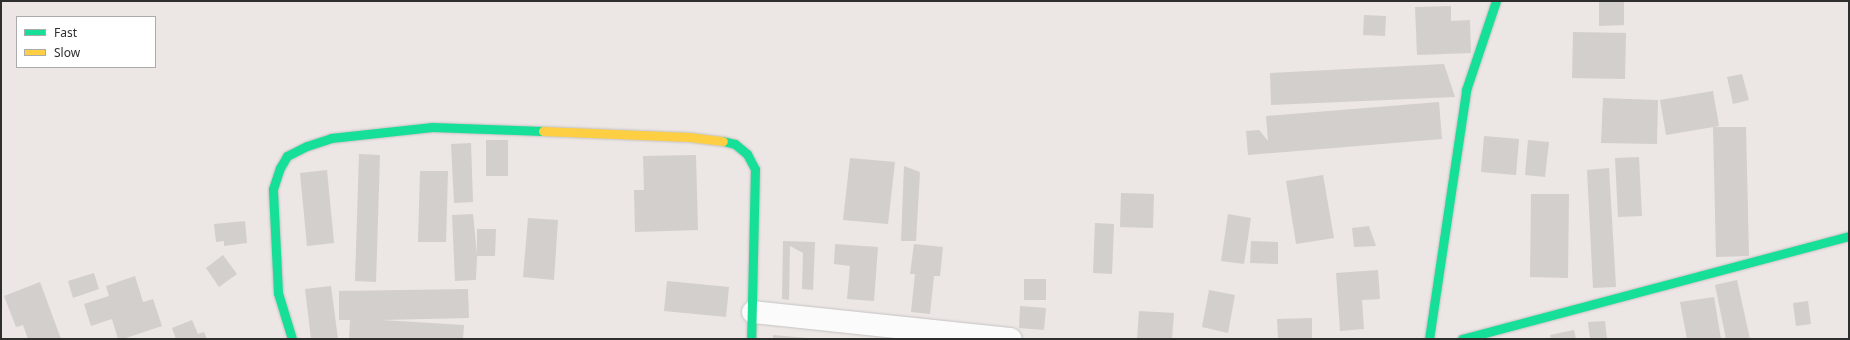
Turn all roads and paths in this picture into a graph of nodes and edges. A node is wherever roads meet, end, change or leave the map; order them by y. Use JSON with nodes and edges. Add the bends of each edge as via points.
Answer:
{"nodes":[{"id":1,"x":1496,"y":1,"type":"edge"},
{"id":2,"x":1849,"y":236,"type":"edge"},
{"id":3,"x":753,"y":312,"type":"junction"},
{"id":4,"x":292,"y":339,"type":"edge"},
{"id":5,"x":751,"y":339,"type":"edge"},
{"id":6,"x":1011,"y":339,"type":"edge"},
{"id":7,"x":1429,"y":339,"type":"edge"},
{"id":8,"x":1462,"y":339,"type":"edge"}],
"edges":[{"from":1,"to":7,"type":"street","via":[[1466,90]]},
{"from":2,"to":8,"type":"street"},
{"from":3,"to":4,"type":"street","via":[[755,169],[748,154],[734,144],[716,139],[689,137],[432,127],[331,138],[287,156],[273,189],[278,293]]},
{"from":3,"to":5,"type":"street"},
{"from":3,"to":6,"type":"street"}]}
